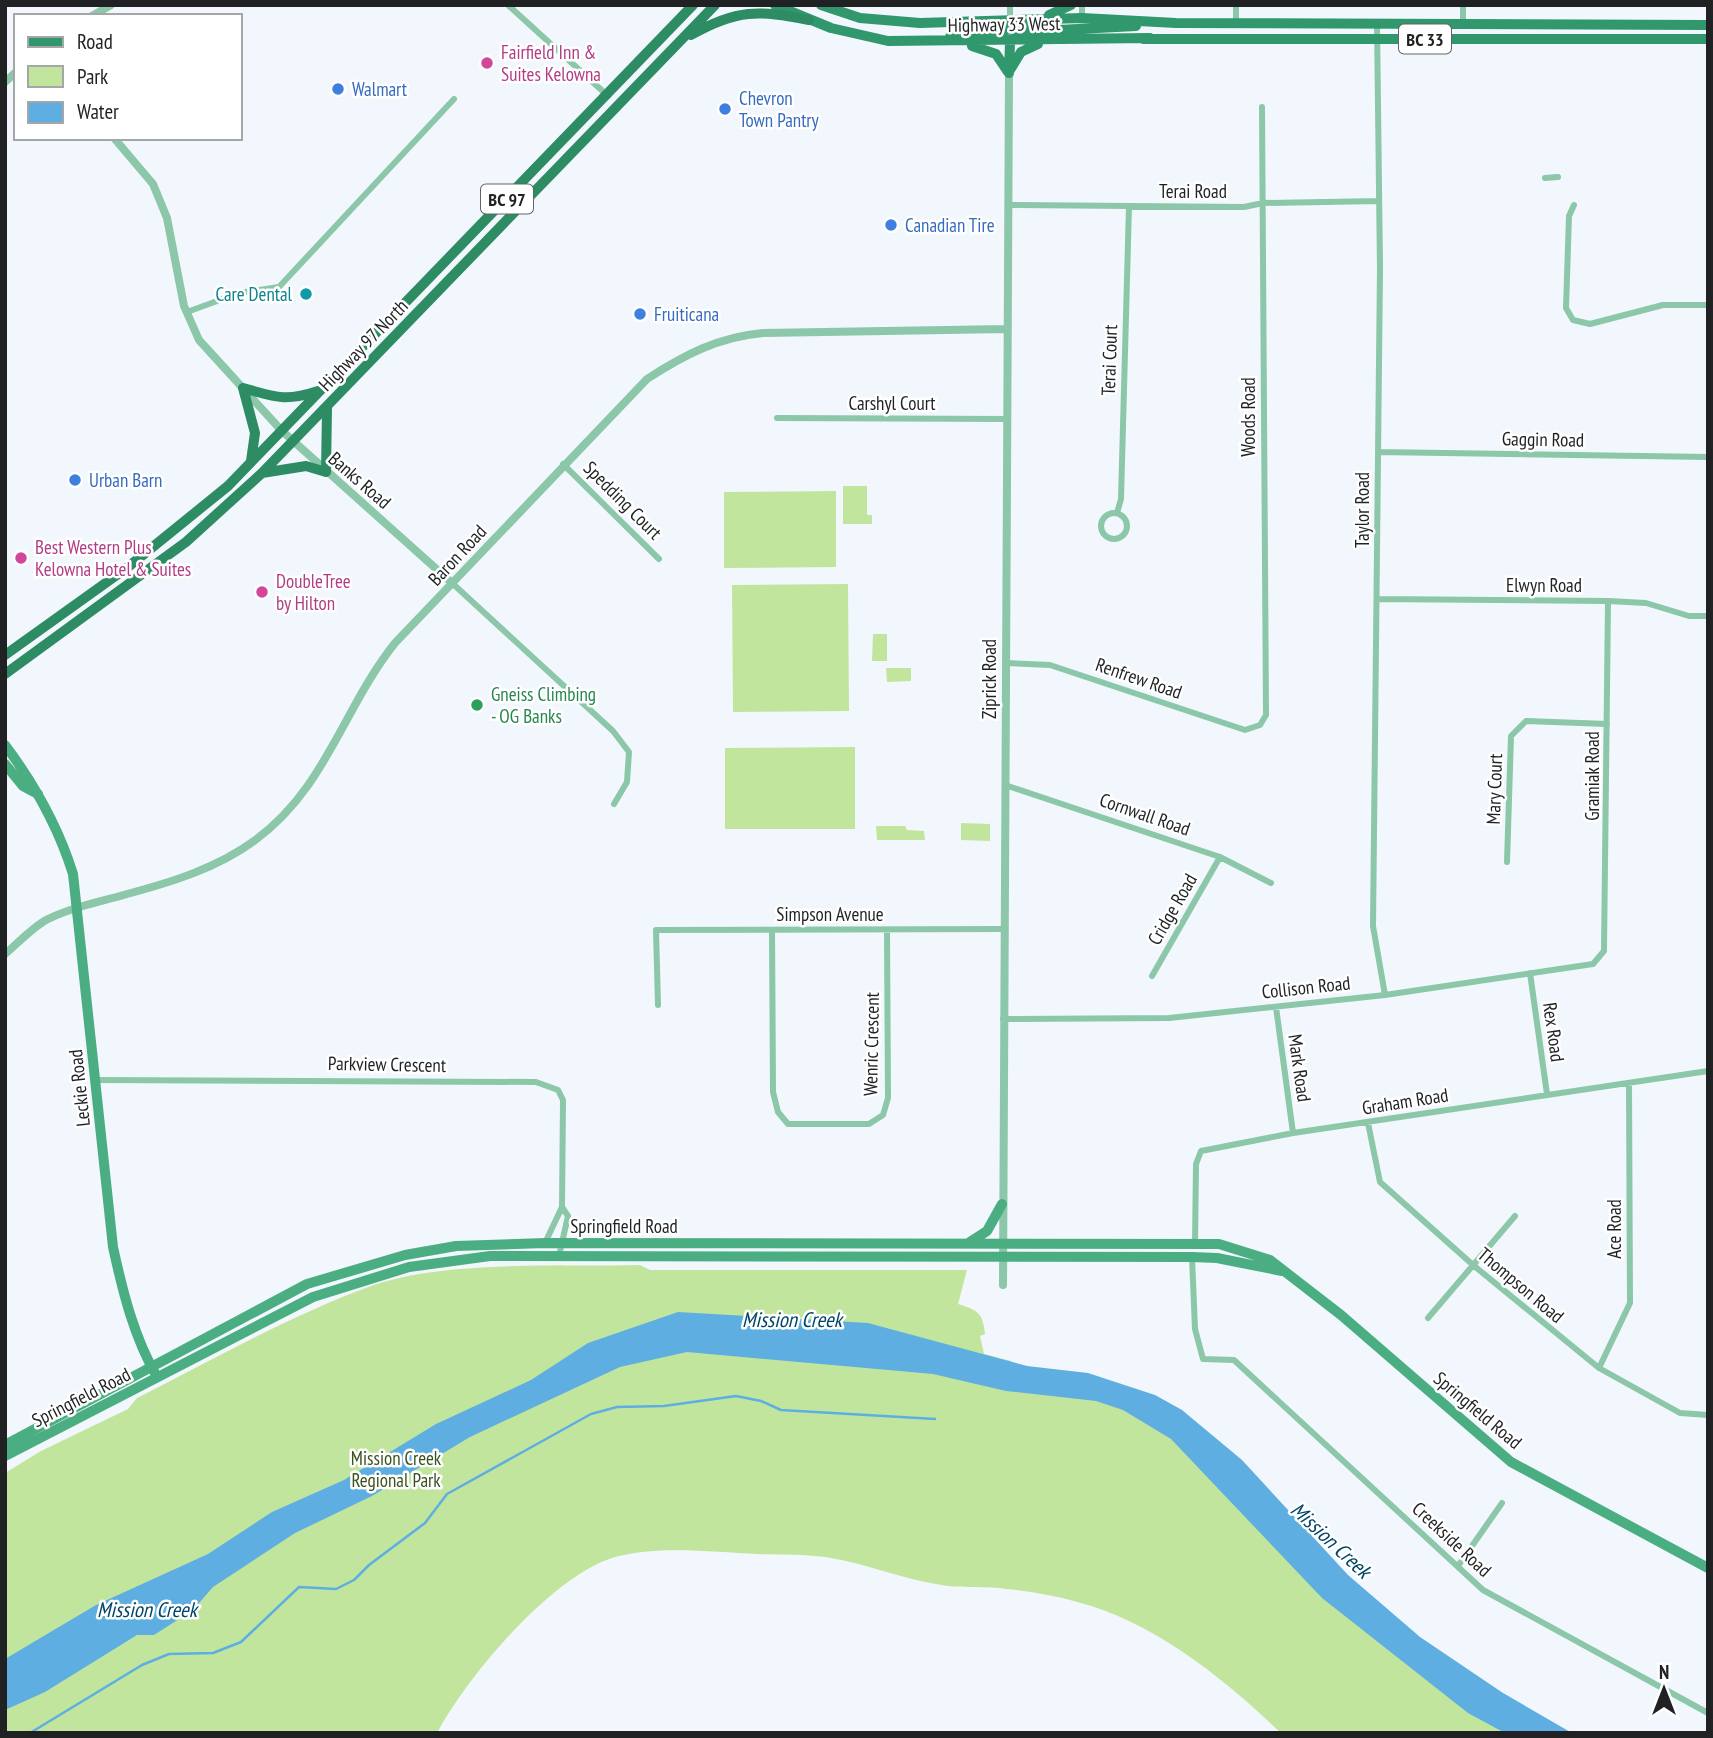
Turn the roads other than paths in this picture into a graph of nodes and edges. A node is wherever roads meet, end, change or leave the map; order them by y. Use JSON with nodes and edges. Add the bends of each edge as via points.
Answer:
{"nodes":[{"id":1,"x":111,"y":5,"type":"edge"},
{"id":2,"x":508,"y":5,"type":"edge"},
{"id":3,"x":692,"y":5,"type":"edge"},
{"id":4,"x":715,"y":5,"type":"edge"},
{"id":5,"x":775,"y":5,"type":"edge"},
{"id":6,"x":821,"y":5,"type":"edge"},
{"id":7,"x":1010,"y":5,"type":"edge"},
{"id":8,"x":1071,"y":5,"type":"edge"},
{"id":9,"x":1082,"y":5,"type":"edge"},
{"id":10,"x":1236,"y":5,"type":"edge"},
{"id":11,"x":1463,"y":5,"type":"edge"},
{"id":12,"x":95,"y":14,"type":"edge"},
{"id":13,"x":1082,"y":18,"type":"junction"},
{"id":14,"x":1029,"y":19,"type":"junction"},
{"id":15,"x":809,"y":20,"type":"junction"},
{"id":16,"x":1010,"y":23,"type":"junction"},
{"id":17,"x":1176,"y":23,"type":"junction"},
{"id":18,"x":1236,"y":23,"type":"junction"},
{"id":19,"x":1377,"y":24,"type":"junction"},
{"id":20,"x":1463,"y":24,"type":"junction"},
{"id":21,"x":1708,"y":25,"type":"edge"},
{"id":22,"x":1143,"y":39,"type":"junction"},
{"id":23,"x":1377,"y":39,"type":"junction"},
{"id":24,"x":1708,"y":39,"type":"edge"},
{"id":25,"x":1046,"y":41,"type":"junction"},
{"id":26,"x":680,"y":42,"type":"junction"},
{"id":27,"x":920,"y":42,"type":"junction"},
{"id":28,"x":952,"y":42,"type":"junction"},
{"id":29,"x":1010,"y":42,"type":"junction"},
{"id":30,"x":1009,"y":73,"type":"junction"},
{"id":31,"x":607,"y":96,"type":"junction"},
{"id":32,"x":454,"y":99,"type":"dead end"},
{"id":33,"x":1262,"y":107,"type":"dead end"},
{"id":34,"x":604,"y":120,"type":"junction"},
{"id":35,"x":116,"y":140,"type":"edge"},
{"id":36,"x":1558,"y":177,"type":"dead end"},
{"id":37,"x":1545,"y":178,"type":"dead end"},
{"id":38,"x":1379,"y":201,"type":"junction"},
{"id":39,"x":1263,"y":202,"type":"junction"},
{"id":40,"x":1008,"y":205,"type":"junction"},
{"id":41,"x":1574,"y":205,"type":"dead end"},
{"id":42,"x":1129,"y":206,"type":"junction"},
{"id":43,"x":1708,"y":305,"type":"edge"},
{"id":44,"x":187,"y":312,"type":"junction"},
{"id":45,"x":1007,"y":330,"type":"junction"},
{"id":46,"x":243,"y":388,"type":"junction"},
{"id":47,"x":320,"y":390,"type":"junction"},
{"id":48,"x":327,"y":407,"type":"junction"},
{"id":49,"x":777,"y":418,"type":"dead end"},
{"id":50,"x":1006,"y":419,"type":"junction"},
{"id":51,"x":281,"y":430,"type":"junction"},
{"id":52,"x":293,"y":442,"type":"junction"},
{"id":53,"x":1378,"y":452,"type":"junction"},
{"id":54,"x":1708,"y":457,"type":"edge"},
{"id":55,"x":251,"y":461,"type":"junction"},
{"id":56,"x":564,"y":464,"type":"junction"},
{"id":57,"x":326,"y":472,"type":"junction"},
{"id":58,"x":262,"y":473,"type":"junction"},
{"id":59,"x":1117,"y":513,"type":"junction"},
{"id":60,"x":659,"y":559,"type":"dead end"},
{"id":61,"x":452,"y":583,"type":"junction"},
{"id":62,"x":1377,"y":599,"type":"junction"},
{"id":63,"x":1608,"y":601,"type":"junction"},
{"id":64,"x":1708,"y":616,"type":"edge"},
{"id":65,"x":5,"y":655,"type":"edge"},
{"id":66,"x":1005,"y":663,"type":"junction"},
{"id":67,"x":5,"y":674,"type":"edge"},
{"id":68,"x":1607,"y":724,"type":"junction"},
{"id":69,"x":1260,"y":725,"type":"joint"},
{"id":70,"x":5,"y":745,"type":"edge"},
{"id":71,"x":5,"y":764,"type":"edge"},
{"id":72,"x":1004,"y":785,"type":"junction"},
{"id":73,"x":38,"y":794,"type":"junction"},
{"id":74,"x":614,"y":804,"type":"dead end"},
{"id":75,"x":1220,"y":857,"type":"junction"},
{"id":76,"x":1507,"y":862,"type":"dead end"},
{"id":77,"x":1271,"y":883,"type":"dead end"},
{"id":78,"x":78,"y":906,"type":"junction"},
{"id":79,"x":1004,"y":929,"type":"junction"},
{"id":80,"x":772,"y":930,"type":"junction"},
{"id":81,"x":887,"y":930,"type":"junction"},
{"id":82,"x":1604,"y":951,"type":"joint"},
{"id":83,"x":5,"y":954,"type":"edge"},
{"id":84,"x":1530,"y":974,"type":"junction"},
{"id":85,"x":1152,"y":976,"type":"dead end"},
{"id":86,"x":1385,"y":995,"type":"junction"},
{"id":87,"x":657,"y":1005,"type":"dead end"},
{"id":88,"x":1276,"y":1007,"type":"junction"},
{"id":89,"x":1003,"y":1019,"type":"junction"},
{"id":90,"x":1708,"y":1071,"type":"edge"},
{"id":91,"x":96,"y":1080,"type":"junction"},
{"id":92,"x":1629,"y":1083,"type":"junction"},
{"id":93,"x":1547,"y":1094,"type":"junction"},
{"id":94,"x":1368,"y":1123,"type":"junction"},
{"id":95,"x":1293,"y":1133,"type":"junction"},
{"id":96,"x":1002,"y":1205,"type":"junction"},
{"id":97,"x":562,"y":1207,"type":"junction"},
{"id":98,"x":1515,"y":1216,"type":"dead end"},
{"id":99,"x":545,"y":1243,"type":"junction"},
{"id":100,"x":563,"y":1243,"type":"junction"},
{"id":101,"x":1001,"y":1243,"type":"junction"},
{"id":102,"x":967,"y":1244,"type":"junction"},
{"id":103,"x":1195,"y":1244,"type":"junction"},
{"id":104,"x":559,"y":1256,"type":"junction"},
{"id":105,"x":1002,"y":1257,"type":"junction"},
{"id":106,"x":1192,"y":1257,"type":"junction"},
{"id":107,"x":1473,"y":1265,"type":"junction"},
{"id":108,"x":1282,"y":1271,"type":"junction"},
{"id":109,"x":1003,"y":1285,"type":"dead end"},
{"id":110,"x":1428,"y":1318,"type":"dead end"},
{"id":111,"x":150,"y":1365,"type":"junction"},
{"id":112,"x":1599,"y":1368,"type":"junction"},
{"id":113,"x":157,"y":1377,"type":"junction"},
{"id":114,"x":1708,"y":1415,"type":"edge"},
{"id":115,"x":5,"y":1445,"type":"edge"},
{"id":116,"x":5,"y":1456,"type":"edge"},
{"id":117,"x":1502,"y":1503,"type":"dead end"},
{"id":118,"x":1458,"y":1566,"type":"junction"},
{"id":119,"x":1708,"y":1568,"type":"edge"},
{"id":120,"x":1708,"y":1713,"type":"edge"}],
"edges":[{"from":1,"to":12,"type":"street"},
{"from":2,"to":31,"type":"street"},
{"from":3,"to":31,"type":"highway","name":"Highway 97 North","number":"BC 97"},
{"from":4,"to":26,"type":"highway","name":"Highway 97 North","number":"BC 97"},
{"from":5,"to":15,"type":"main road","name":"Highway 33 West","number":"BC 33"},
{"from":6,"to":16,"type":"main road","name":"Highway 33 West","number":"BC 33","via":[[889,22]]},
{"from":7,"to":16,"type":"street"},
{"from":8,"to":14,"type":"main road"},
{"from":9,"to":13,"type":"street"},
{"from":10,"to":18,"type":"street"},
{"from":11,"to":20,"type":"street"},
{"from":13,"to":14,"type":"main road","name":"Highway 33 West","number":"BC 33"},
{"from":13,"to":16,"type":"main road","via":[[1065,26]]},
{"from":13,"to":17,"type":"main road","name":"Highway 33 West","number":"BC 33"},
{"from":14,"to":16,"type":"main road","name":"Highway 33 West","number":"BC 33"},
{"from":15,"to":26,"type":"highway","via":[[768,12],[741,13],[719,19]]},
{"from":15,"to":27,"type":"main road","name":"Highway 33 West","number":"BC 33","via":[[856,36]]},
{"from":16,"to":27,"type":"main road"},
{"from":16,"to":29,"type":"street"},
{"from":17,"to":18,"type":"main road","name":"Highway 33 West","number":"BC 33"},
{"from":17,"to":29,"type":"main road","via":[[1033,30],[1020,32]]},
{"from":18,"to":19,"type":"main road","name":"Highway 33 West","number":"BC 33"},
{"from":18,"to":22,"type":"main road","name":"Highway 33 West","number":"BC 33","via":[[1222,33]]},
{"from":19,"to":20,"type":"main road","name":"Highway 33 West","number":"BC 33"},
{"from":19,"to":23,"type":"street","name":"Taylor Road"},
{"from":20,"to":21,"type":"main road","name":"Highway 33 West","number":"BC 33"},
{"from":22,"to":23,"type":"main road","number":"BC 33"},
{"from":22,"to":25,"type":"main road","name":"Highway 33 West","number":"BC 33"},
{"from":23,"to":24,"type":"main road","number":"BC 33"},
{"from":23,"to":38,"type":"street","name":"Taylor Road"},
{"from":25,"to":29,"type":"main road","name":"Highway 33 West","number":"BC 33"},
{"from":25,"to":30,"type":"main road","via":[[1021,52]]},
{"from":26,"to":34,"type":"highway","name":"Highway 97 North","number":"BC 97"},
{"from":27,"to":28,"type":"main road","name":"Highway 33 West","number":"BC 33"},
{"from":28,"to":29,"type":"main road","name":"Highway 33 West","number":"BC 33"},
{"from":28,"to":30,"type":"main road","via":[[996,54]]},
{"from":29,"to":30,"type":"main road"},
{"from":30,"to":40,"type":"street","name":"Ziprick Road"},
{"from":31,"to":34,"type":"highway"},
{"from":31,"to":47,"type":"highway","name":"Highway 97 North","number":"BC 97"},
{"from":32,"to":44,"type":"street","via":[[279,287],[239,293]]},
{"from":33,"to":39,"type":"street","name":"Woods Road"},
{"from":34,"to":48,"type":"highway","name":"Highway 97 North","number":"BC 97"},
{"from":35,"to":44,"type":"street","name":"Banks Road","via":[[146,175],[163,207]]},
{"from":36,"to":37,"type":"street"},
{"from":38,"to":39,"type":"street","name":"Terai Road"},
{"from":38,"to":53,"type":"street","name":"Taylor Road"},
{"from":39,"to":42,"type":"street","name":"Terai Road"},
{"from":39,"to":69,"type":"street","name":"Woods Road","via":[[1266,715]]},
{"from":40,"to":42,"type":"street","name":"Terai Road"},
{"from":40,"to":45,"type":"street","name":"Ziprick Road"},
{"from":41,"to":43,"type":"street","via":[[1569,216],[1566,308],[1573,320],[1590,324],[1662,305]]},
{"from":42,"to":59,"type":"street","name":"Terai Court"},
{"from":44,"to":46,"type":"street","name":"Banks Road","via":[[199,340]]},
{"from":45,"to":50,"type":"street","name":"Ziprick Road"},
{"from":45,"to":56,"type":"street","name":"Baron Road","via":[[735,335],[682,357],[647,379]]},
{"from":46,"to":47,"type":"highway","via":[[275,399]]},
{"from":46,"to":51,"type":"street","name":"Banks Road"},
{"from":46,"to":55,"type":"highway","via":[[255,433]]},
{"from":47,"to":51,"type":"highway","name":"Highway 97 North","number":"BC 97"},
{"from":48,"to":52,"type":"highway","name":"Highway 97 North","number":"BC 97"},
{"from":48,"to":57,"type":"highway"},
{"from":49,"to":50,"type":"street","name":"Carshyl Court"},
{"from":50,"to":66,"type":"street","name":"Ziprick Road"},
{"from":51,"to":52,"type":"street","name":"Banks Road"},
{"from":51,"to":55,"type":"highway","name":"Highway 97 North","number":"BC 97"},
{"from":52,"to":57,"type":"street","name":"Banks Road"},
{"from":52,"to":58,"type":"highway","name":"Highway 97 North","number":"BC 97"},
{"from":53,"to":54,"type":"street","name":"Gaggin Road"},
{"from":53,"to":62,"type":"street","name":"Taylor Road"},
{"from":55,"to":65,"type":"highway","name":"Highway 97 North","number":"BC 97","via":[[159,543]]},
{"from":56,"to":60,"type":"street","name":"Spedding Court"},
{"from":56,"to":61,"type":"street","name":"Baron Road"},
{"from":57,"to":58,"type":"highway","via":[[306,466]]},
{"from":57,"to":61,"type":"street","name":"Banks Road"},
{"from":58,"to":67,"type":"highway","name":"Highway 97 North","number":"BC 97","via":[[186,542]]},
{"from":59,"to":59,"type":"street","via":[[1101,523],[1104,535],[1112,539],[1126,531],[1126,522]]},
{"from":61,"to":74,"type":"street","name":"Banks Road","via":[[613,731],[629,752],[627,782]]},
{"from":61,"to":78,"type":"street","name":"Baron Road","via":[[371,673],[313,782],[255,841],[174,881]]},
{"from":62,"to":63,"type":"street","name":"Elwyn Road"},
{"from":62,"to":86,"type":"street","name":"Taylor Road","via":[[1373,926]]},
{"from":63,"to":64,"type":"street","name":"Elwyn Road","via":[[1646,603],[1689,616]]},
{"from":63,"to":68,"type":"street","name":"Gramiak Road"},
{"from":66,"to":69,"type":"street","name":"Renfrew Road","via":[[1050,665],[1245,730]]},
{"from":66,"to":72,"type":"street","name":"Ziprick Road"},
{"from":68,"to":76,"type":"street","name":"Mary Court","via":[[1526,721],[1511,736]]},
{"from":68,"to":82,"type":"street","name":"Gramiak Road"},
{"from":70,"to":73,"type":"main road","name":"Leckie Road"},
{"from":71,"to":73,"type":"main road","name":"Leckie Road","via":[[23,786]]},
{"from":72,"to":75,"type":"street","name":"Cornwall Road"},
{"from":72,"to":79,"type":"street","name":"Ziprick Road"},
{"from":73,"to":78,"type":"main road","name":"Leckie Road","via":[[64,845]]},
{"from":75,"to":77,"type":"street","name":"Cornwall Road"},
{"from":75,"to":85,"type":"street","name":"Cridge Road"},
{"from":78,"to":83,"type":"street","name":"Baron Road","via":[[44,921]]},
{"from":78,"to":91,"type":"main road","name":"Leckie Road"},
{"from":79,"to":81,"type":"street","name":"Simpson Avenue"},
{"from":79,"to":89,"type":"street","name":"Ziprick Road"},
{"from":80,"to":81,"type":"street","name":"Simpson Avenue"},
{"from":80,"to":81,"type":"street","name":"Wenric Crescent","via":[[773,1093],[778,1112],[788,1124],[869,1124],[883,1115],[888,1098]]},
{"from":80,"to":87,"type":"street","name":"Simpson Avenue","via":[[656,930]]},
{"from":82,"to":84,"type":"street","name":"Collison Road","via":[[1593,964]]},
{"from":84,"to":86,"type":"street","name":"Collison Road"},
{"from":84,"to":93,"type":"street","name":"Rex Road"},
{"from":86,"to":88,"type":"street","name":"Collison Road"},
{"from":88,"to":89,"type":"street","name":"Collison Road","via":[[1169,1018]]},
{"from":88,"to":95,"type":"street","name":"Mark Road"},
{"from":89,"to":96,"type":"street","name":"Ziprick Road"},
{"from":90,"to":92,"type":"street","name":"Graham Road"},
{"from":91,"to":97,"type":"street","name":"Parkview Crescent","via":[[536,1082],[558,1090],[563,1100]]},
{"from":91,"to":111,"type":"main road","name":"Leckie Road","via":[[113,1247],[124,1298]]},
{"from":92,"to":93,"type":"street","name":"Graham Road"},
{"from":92,"to":112,"type":"street","name":"Ace Road","via":[[1630,1303]]},
{"from":93,"to":94,"type":"street","name":"Graham Road"},
{"from":94,"to":95,"type":"street","name":"Graham Road"},
{"from":94,"to":107,"type":"street","name":"Thompson Road","via":[[1380,1182]]},
{"from":95,"to":103,"type":"street","name":"Graham Road","via":[[1201,1151],[1196,1164]]},
{"from":96,"to":101,"type":"street","name":"Ziprick Road"},
{"from":96,"to":102,"type":"main road","via":[[987,1231]]},
{"from":97,"to":99,"type":"street","name":"Parkview Crescent"},
{"from":97,"to":100,"type":"street","name":"Parkview Crescent","via":[[568,1216]]},
{"from":98,"to":107,"type":"street"},
{"from":99,"to":100,"type":"main road","name":"Springfield Road"},
{"from":99,"to":111,"type":"main road","name":"Springfield Road","via":[[456,1246],[364,1265],[307,1284]]},
{"from":100,"to":102,"type":"main road","name":"Springfield Road"},
{"from":100,"to":104,"type":"street","name":"Parkview Crescent"},
{"from":101,"to":102,"type":"main road","name":"Springfield Road"},
{"from":101,"to":103,"type":"main road","name":"Springfield Road"},
{"from":101,"to":105,"type":"street","name":"Ziprick Road"},
{"from":103,"to":108,"type":"main road","name":"Springfield Road","via":[[1247,1251],[1270,1260]]},
{"from":104,"to":105,"type":"main road","name":"Springfield Road"},
{"from":104,"to":113,"type":"main road","name":"Springfield Road","via":[[456,1260],[362,1280],[313,1297]]},
{"from":105,"to":106,"type":"main road","name":"Springfield Road"},
{"from":105,"to":109,"type":"street","name":"Ziprick Road"},
{"from":106,"to":108,"type":"main road","name":"Springfield Road"},
{"from":106,"to":118,"type":"street","name":"Creekside Road","via":[[1195,1329],[1203,1359],[1234,1360]]},
{"from":107,"to":110,"type":"street"},
{"from":107,"to":112,"type":"street","name":"Thompson Road"},
{"from":108,"to":119,"type":"main road","name":"Springfield Road","via":[[1341,1315],[1511,1462]]},
{"from":111,"to":113,"type":"main road","name":"Leckie Road"},
{"from":111,"to":115,"type":"main road","name":"Springfield Road"},
{"from":112,"to":114,"type":"street","name":"Thompson Road","via":[[1680,1413]]},
{"from":113,"to":116,"type":"main road","name":"Springfield Road"},
{"from":117,"to":118,"type":"street"},
{"from":118,"to":120,"type":"street","name":"Creekside Road","via":[[1483,1590]]}]}
